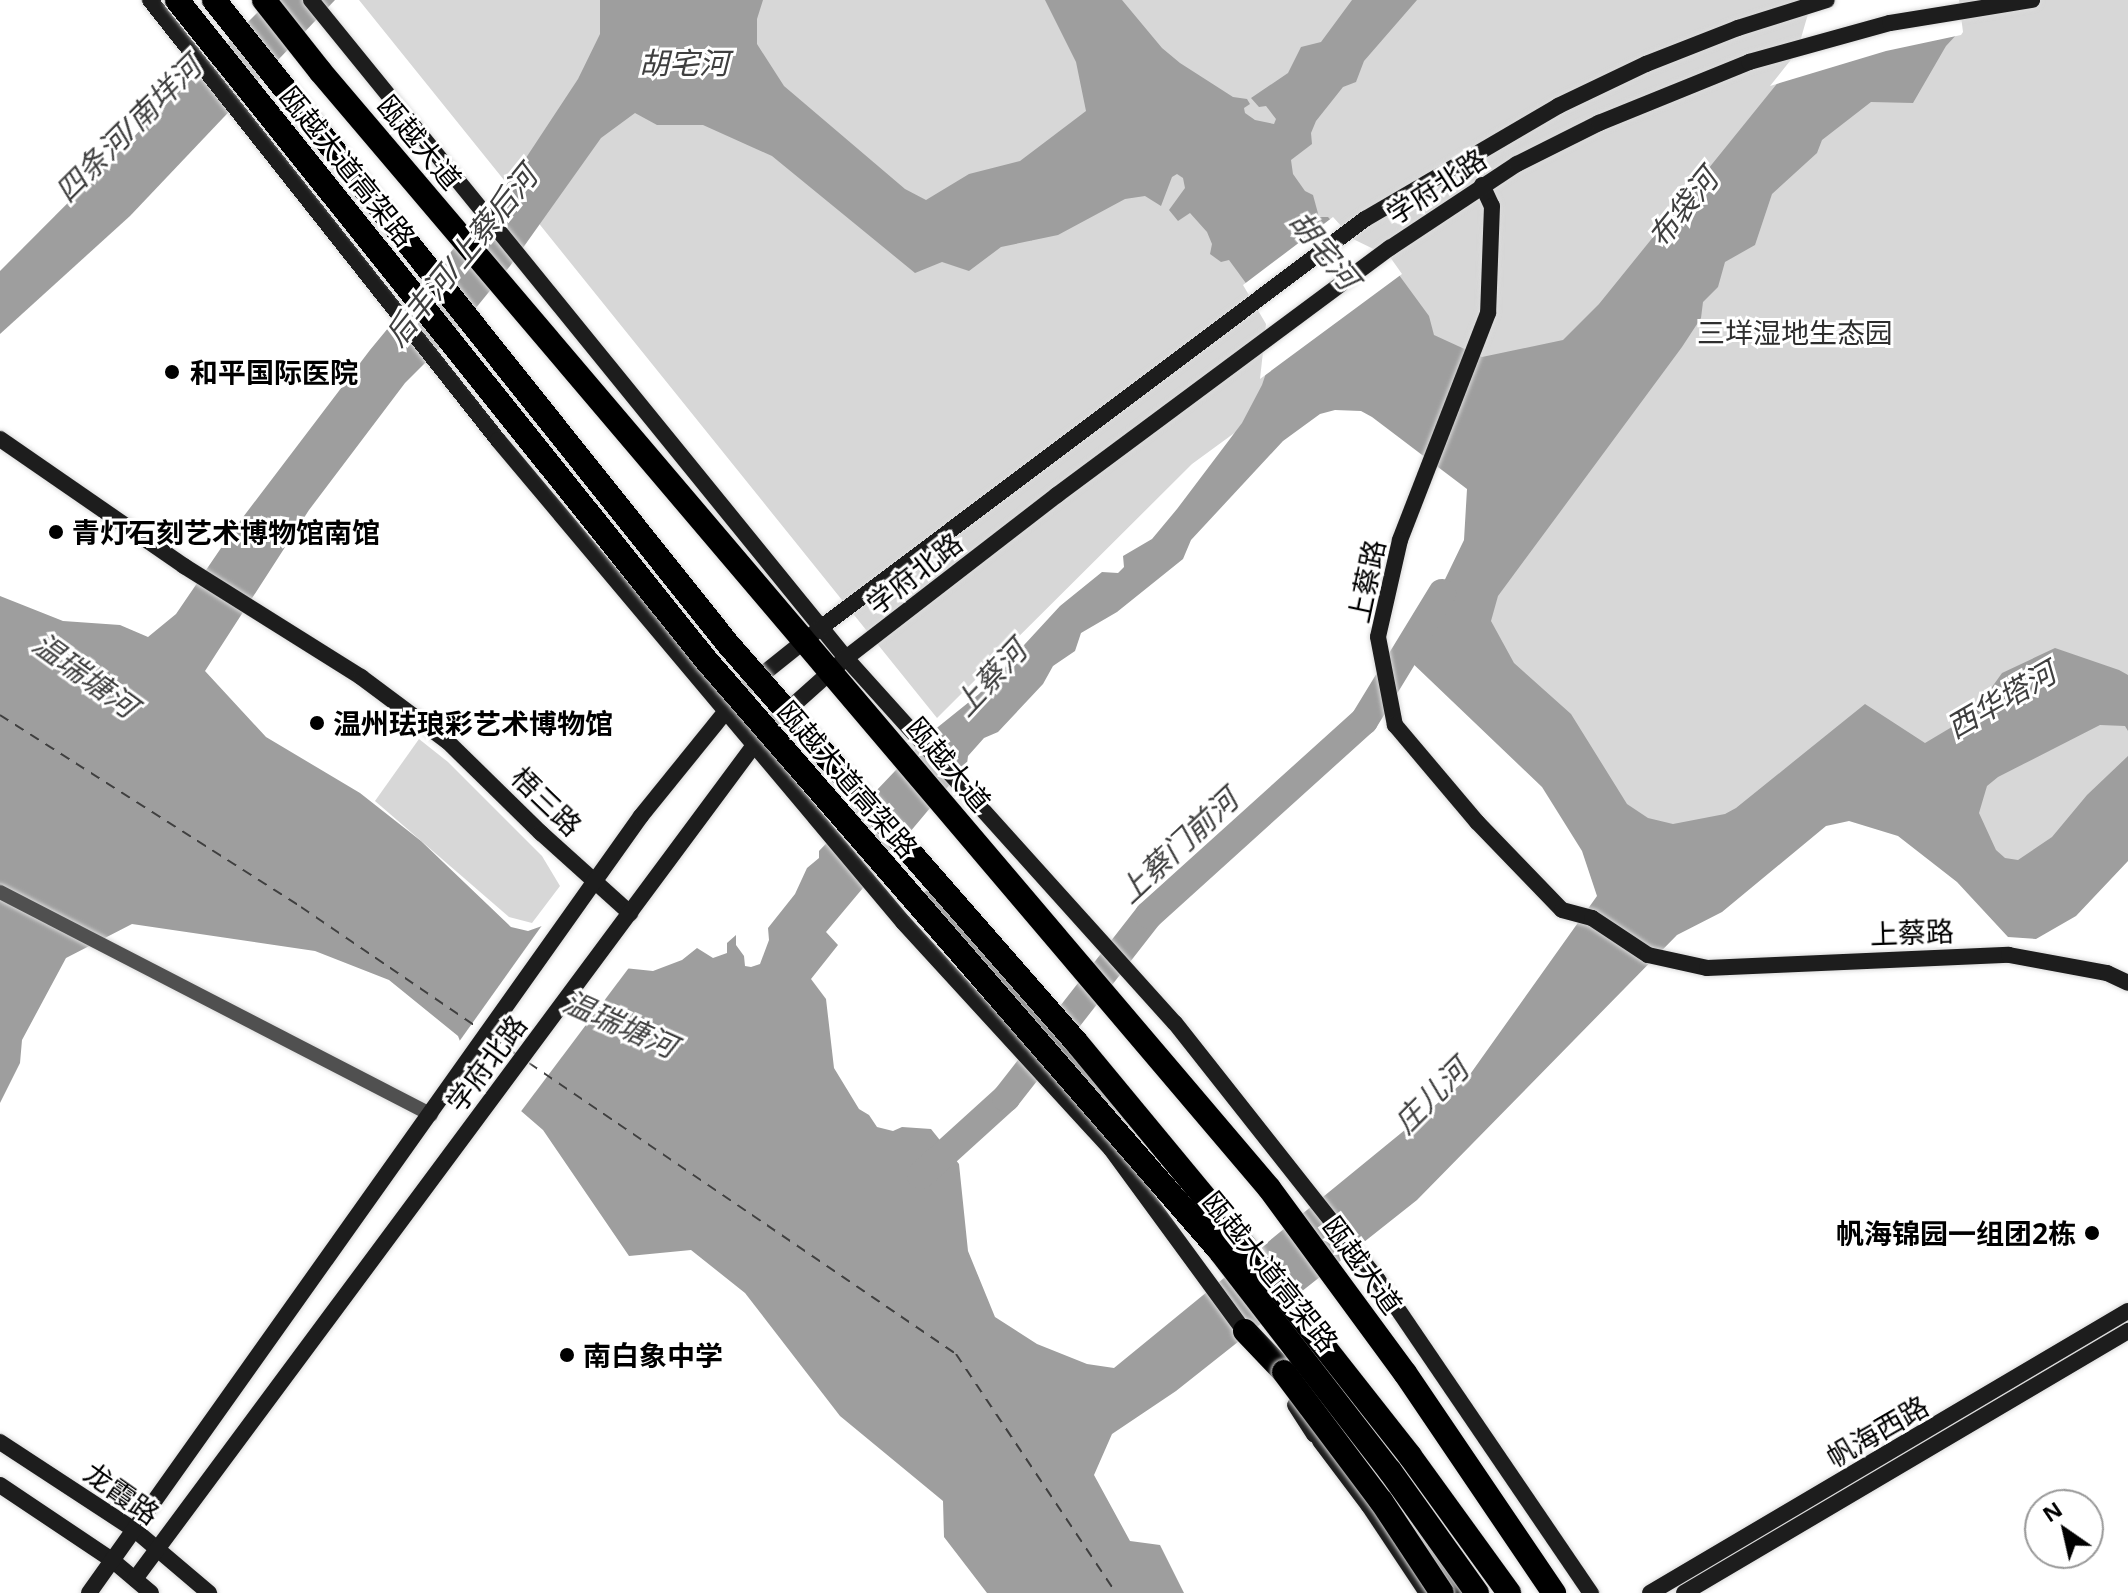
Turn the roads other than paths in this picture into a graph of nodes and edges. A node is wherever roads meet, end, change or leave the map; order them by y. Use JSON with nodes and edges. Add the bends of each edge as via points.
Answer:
{"nodes":[{"id":1,"x":150,"y":0,"type":"edge"},
{"id":2,"x":177,"y":0,"type":"edge"},
{"id":3,"x":187,"y":0,"type":"edge"},
{"id":4,"x":264,"y":0,"type":"edge"},
{"id":5,"x":280,"y":0,"type":"edge"},
{"id":6,"x":311,"y":0,"type":"edge"},
{"id":7,"x":1827,"y":0,"type":"edge"},
{"id":8,"x":2032,"y":0,"type":"edge"},
{"id":9,"x":210,"y":11,"type":"edge"},
{"id":10,"x":326,"y":66,"type":"junction"},
{"id":11,"x":1482,"y":185,"type":"junction"},
{"id":12,"x":460,"y":211,"type":"junction"},
{"id":13,"x":519,"y":283,"type":"junction"},
{"id":14,"x":0,"y":439,"type":"edge"},
{"id":15,"x":814,"y":633,"type":"junction"},
{"id":16,"x":838,"y":665,"type":"junction"},
{"id":17,"x":743,"y":690,"type":"junction"},
{"id":18,"x":727,"y":710,"type":"junction"},
{"id":19,"x":763,"y":734,"type":"junction"},
{"id":20,"x":595,"y":882,"type":"junction"},
{"id":21,"x":0,"y":892,"type":"edge"},
{"id":22,"x":630,"y":913,"type":"junction"},
{"id":23,"x":2128,"y":983,"type":"edge"},
{"id":24,"x":431,"y":1114,"type":"junction"},
{"id":25,"x":2128,"y":1311,"type":"edge"},
{"id":26,"x":1245,"y":1331,"type":"junction"},
{"id":27,"x":2128,"y":1331,"type":"edge"},
{"id":28,"x":1314,"y":1434,"type":"junction"},
{"id":29,"x":0,"y":1442,"type":"edge"},
{"id":30,"x":1378,"y":1478,"type":"junction"},
{"id":31,"x":0,"y":1485,"type":"edge"},
{"id":32,"x":136,"y":1531,"type":"junction"},
{"id":33,"x":157,"y":1550,"type":"junction"},
{"id":34,"x":112,"y":1560,"type":"junction"},
{"id":35,"x":135,"y":1579,"type":"junction"},
{"id":36,"x":89,"y":1593,"type":"edge"},
{"id":37,"x":151,"y":1593,"type":"edge"},
{"id":38,"x":209,"y":1593,"type":"edge"},
{"id":39,"x":1427,"y":1593,"type":"edge"},
{"id":40,"x":1442,"y":1593,"type":"edge"},
{"id":41,"x":1462,"y":1593,"type":"edge"},
{"id":42,"x":1477,"y":1593,"type":"edge"},
{"id":43,"x":1509,"y":1593,"type":"edge"},
{"id":44,"x":1554,"y":1593,"type":"edge"},
{"id":45,"x":1591,"y":1593,"type":"edge"},
{"id":46,"x":1650,"y":1593,"type":"edge"},
{"id":47,"x":1684,"y":1593,"type":"edge"}],
"edges":[{"from":1,"to":18,"type":"main road","via":[[444,372]]},
{"from":2,"to":42,"type":"highway","name":"瓯越大道高架路","bridge":true,"via":[[706,660],[1219,1250]]},
{"from":3,"to":9,"type":"highway"},
{"from":4,"to":10,"type":"highway","name":"瓯越大道"},
{"from":5,"to":10,"type":"highway"},
{"from":6,"to":12,"type":"main road"},
{"from":7,"to":15,"type":"main road","name":"学府北路","via":[[1646,64],[1558,106],[1365,219]]},
{"from":8,"to":11,"type":"main road","name":"学府北路","via":[[1875,27],[1749,62],[1599,123]]},
{"from":9,"to":17,"type":"highway","via":[[261,95],[627,554]]},
{"from":9,"to":43,"type":"highway","name":"瓯越大道高架路","bridge":true,"via":[[728,644],[1077,1043],[1241,1241],[1410,1456]]},
{"from":10,"to":12,"type":"highway","name":"瓯越大道"},
{"from":11,"to":16,"type":"main road","name":"学府北路","via":[[1237,362]]},
{"from":11,"to":23,"type":"main road","name":"上蔡路","via":[[1492,206],[1488,313],[1400,540],[1378,637],[1395,725],[1477,822],[1562,910],[1592,918],[1648,955],[1707,968],[2009,955],[2107,973]]},
{"from":12,"to":13,"type":"highway","name":"瓯越大道"},
{"from":12,"to":13,"type":"main road"},
{"from":13,"to":15,"type":"main road"},
{"from":13,"to":15,"type":"highway","name":"瓯越大道","via":[[706,525]]},
{"from":14,"to":20,"type":"main road","name":"梧三路","via":[[184,566],[361,677],[447,741]]},
{"from":15,"to":16,"type":"highway","name":"瓯越大道"},
{"from":15,"to":17,"type":"main road","name":"学府北路"},
{"from":16,"to":19,"type":"main road","name":"学府北路"},
{"from":16,"to":44,"type":"highway","name":"瓯越大道","via":[[892,742],[1287,1212],[1405,1373]]},
{"from":16,"to":45,"type":"main road","via":[[1175,1023],[1378,1280]]},
{"from":17,"to":18,"type":"main road","name":"学府北路"},
{"from":17,"to":19,"type":"highway"},
{"from":18,"to":19,"type":"main road"},
{"from":18,"to":20,"type":"main road","name":"学府北路"},
{"from":19,"to":22,"type":"main road","name":"学府北路"},
{"from":19,"to":26,"type":"main road","via":[[903,922],[1111,1149]]},
{"from":19,"to":30,"type":"highway","bridge":true,"via":[[834,797],[1018,997],[1186,1192]]},
{"from":20,"to":22,"type":"main road","name":"梧三路"},
{"from":20,"to":24,"type":"main road","name":"学府北路"},
{"from":21,"to":24,"type":"street"},
{"from":22,"to":33,"type":"main road","name":"学府北路"},
{"from":24,"to":32,"type":"main road","name":"学府北路"},
{"from":25,"to":46,"type":"main road","name":"帆海西路"},
{"from":26,"to":28,"type":"main road"},
{"from":26,"to":40,"type":"highway","bridge":true,"via":[[1284,1372],[1381,1501]]},
{"from":27,"to":47,"type":"main road","name":"帆海西路"},
{"from":28,"to":30,"type":"main road"},
{"from":28,"to":39,"type":"main road"},
{"from":29,"to":32,"type":"main road","name":"龙霞路"},
{"from":30,"to":41,"type":"highway"},
{"from":31,"to":34,"type":"main road"},
{"from":32,"to":33,"type":"main road","name":"龙霞路"},
{"from":32,"to":34,"type":"main road","name":"学府北路"},
{"from":33,"to":35,"type":"main road","name":"学府北路"},
{"from":33,"to":38,"type":"main road","name":"龙霞路"},
{"from":34,"to":35,"type":"main road"},
{"from":34,"to":36,"type":"main road","name":"学府北路"},
{"from":35,"to":37,"type":"main road"}]}
